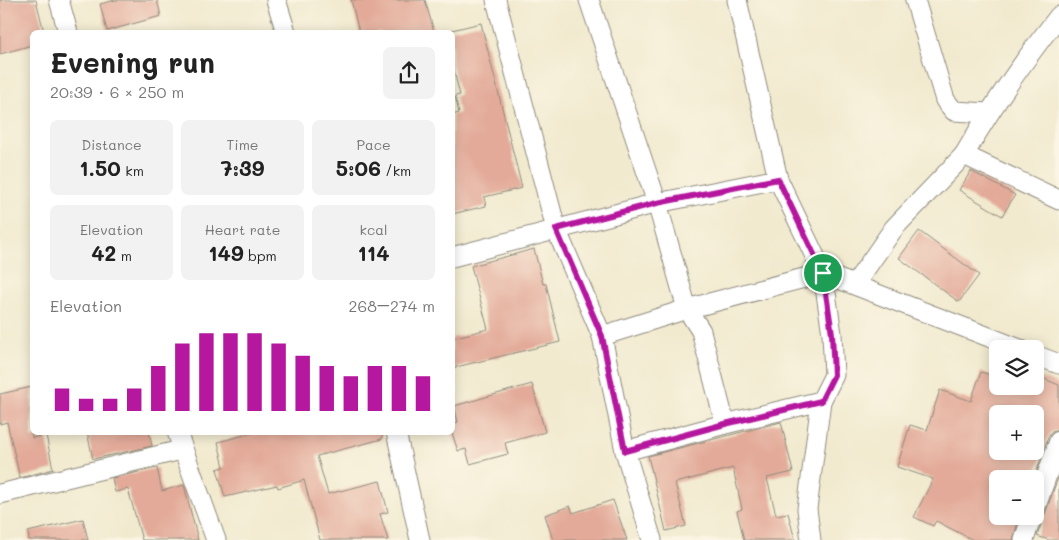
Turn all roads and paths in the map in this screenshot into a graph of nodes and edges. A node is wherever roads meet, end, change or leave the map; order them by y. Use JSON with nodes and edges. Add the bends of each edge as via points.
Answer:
{"nodes":[{"id":1,"x":59,"y":0,"type":"edge"},
{"id":2,"x":276,"y":0,"type":"edge"},
{"id":3,"x":496,"y":0,"type":"edge"},
{"id":4,"x":589,"y":0,"type":"edge"},
{"id":5,"x":737,"y":0,"type":"edge"},
{"id":6,"x":914,"y":0,"type":"edge"},
{"id":7,"x":1059,"y":16,"type":"edge"},
{"id":8,"x":67,"y":30,"type":"edge"},
{"id":9,"x":285,"y":30,"type":"edge"},
{"id":10,"x":988,"y":113,"type":"junction"},
{"id":11,"x":964,"y":155,"type":"junction"},
{"id":12,"x":778,"y":179,"type":"junction"},
{"id":13,"x":1059,"y":200,"type":"edge"},
{"id":14,"x":657,"y":203,"type":"junction"},
{"id":15,"x":556,"y":229,"type":"junction"},
{"id":16,"x":455,"y":256,"type":"edge"},
{"id":17,"x":823,"y":273,"type":"junction"},
{"id":18,"x":855,"y":284,"type":"junction"},
{"id":19,"x":687,"y":309,"type":"junction"},
{"id":20,"x":602,"y":336,"type":"junction"},
{"id":21,"x":997,"y":340,"type":"edge"},
{"id":22,"x":1044,"y":358,"type":"edge"},
{"id":23,"x":1059,"y":364,"type":"edge"},
{"id":24,"x":821,"y":401,"type":"junction"},
{"id":25,"x":725,"y":424,"type":"junction"},
{"id":26,"x":397,"y":435,"type":"edge"},
{"id":27,"x":179,"y":441,"type":"edge"},
{"id":28,"x":1059,"y":441,"type":"edge"},
{"id":29,"x":625,"y":451,"type":"junction"},
{"id":30,"x":1044,"y":484,"type":"edge"},
{"id":31,"x":0,"y":494,"type":"edge"},
{"id":32,"x":1029,"y":525,"type":"edge"},
{"id":33,"x":216,"y":540,"type":"edge"},
{"id":34,"x":420,"y":540,"type":"edge"},
{"id":35,"x":652,"y":540,"type":"edge"},
{"id":36,"x":811,"y":540,"type":"edge"},
{"id":37,"x":1024,"y":540,"type":"edge"}],
"edges":[{"from":1,"to":8,"type":"street"},
{"from":2,"to":9,"type":"street"},
{"from":3,"to":15,"type":"street"},
{"from":4,"to":14,"type":"street"},
{"from":5,"to":12,"type":"street"},
{"from":6,"to":10,"type":"street","via":[[945,100],[954,111]]},
{"from":7,"to":10,"type":"street"},
{"from":10,"to":11,"type":"street"},
{"from":11,"to":13,"type":"street"},
{"from":11,"to":18,"type":"street","via":[[894,228]]},
{"from":12,"to":14,"type":"street"},
{"from":12,"to":17,"type":"street"},
{"from":14,"to":15,"type":"street"},
{"from":14,"to":19,"type":"street"},
{"from":15,"to":16,"type":"street"},
{"from":15,"to":20,"type":"street"},
{"from":17,"to":18,"type":"street"},
{"from":17,"to":19,"type":"street"},
{"from":17,"to":24,"type":"street","via":[[834,375]]},
{"from":18,"to":21,"type":"street"},
{"from":19,"to":20,"type":"street"},
{"from":19,"to":25,"type":"street","via":[[701,331]]},
{"from":20,"to":29,"type":"street"},
{"from":22,"to":23,"type":"street"},
{"from":24,"to":25,"type":"street"},
{"from":24,"to":36,"type":"street","via":[[807,509]]},
{"from":25,"to":29,"type":"street"},
{"from":26,"to":34,"type":"street"},
{"from":27,"to":31,"type":"street"},
{"from":27,"to":33,"type":"street"},
{"from":28,"to":30,"type":"street"},
{"from":29,"to":35,"type":"street"},
{"from":32,"to":37,"type":"street"}]}
